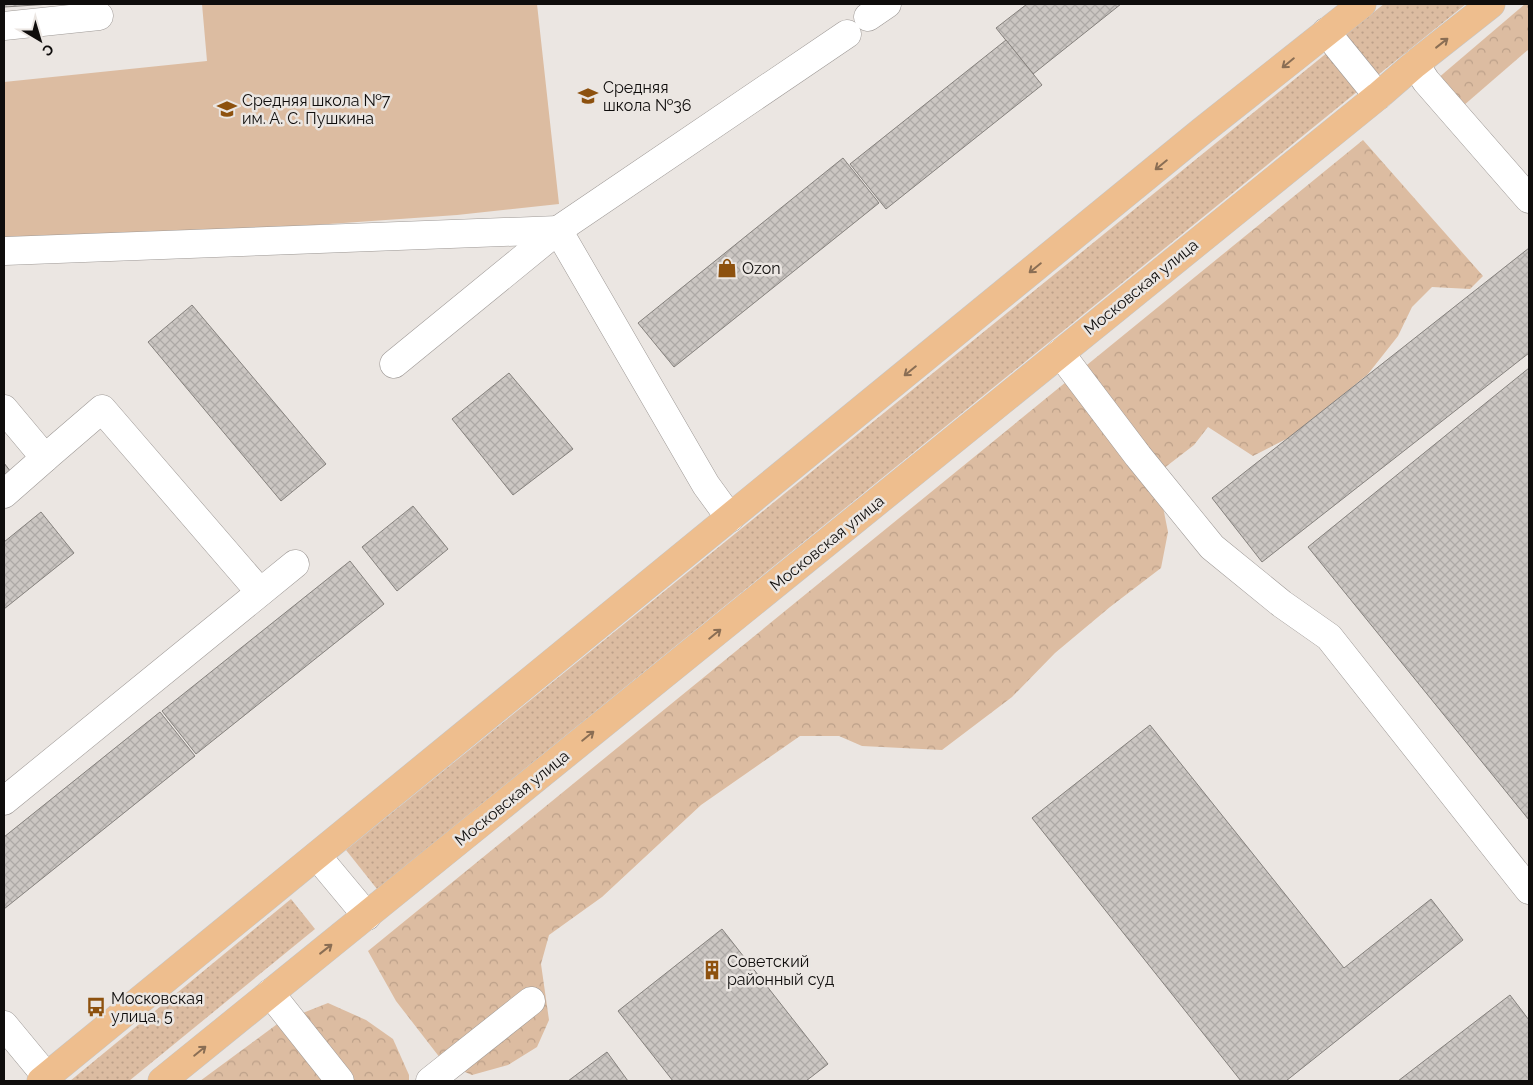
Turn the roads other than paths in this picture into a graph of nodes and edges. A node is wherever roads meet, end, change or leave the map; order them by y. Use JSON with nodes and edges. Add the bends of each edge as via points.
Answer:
{"nodes":[{"id":1,"x":1362,"y":4,"type":"edge"},
{"id":2,"x":1491,"y":4,"type":"edge"},
{"id":3,"x":100,"y":16,"type":"dead end"},
{"id":4,"x":4,"y":26,"type":"edge"},
{"id":5,"x":1326,"y":32,"type":"junction"},
{"id":6,"x":846,"y":34,"type":"dead end"},
{"id":7,"x":1414,"y":64,"type":"junction"},
{"id":8,"x":1378,"y":96,"type":"junction"},
{"id":9,"x":1529,"y":200,"type":"edge"},
{"id":10,"x":558,"y":230,"type":"junction"},
{"id":11,"x":5,"y":251,"type":"edge"},
{"id":12,"x":1060,"y":353,"type":"junction"},
{"id":13,"x":394,"y":364,"type":"dead end"},
{"id":14,"x":4,"y":409,"type":"edge"},
{"id":15,"x":45,"y":458,"type":"junction"},
{"id":16,"x":4,"y":494,"type":"edge"},
{"id":17,"x":730,"y":518,"type":"junction"},
{"id":18,"x":295,"y":564,"type":"dead end"},
{"id":19,"x":260,"y":592,"type":"junction"},
{"id":20,"x":4,"y":801,"type":"edge"},
{"id":21,"x":317,"y":856,"type":"junction"},
{"id":22,"x":1529,"y":890,"type":"edge"},
{"id":23,"x":367,"y":916,"type":"junction"},
{"id":24,"x":270,"y":993,"type":"junction"},
{"id":25,"x":531,"y":1001,"type":"dead end"},
{"id":26,"x":4,"y":1025,"type":"edge"},
{"id":27,"x":44,"y":1079,"type":"edge"},
{"id":28,"x":162,"y":1081,"type":"edge"},
{"id":29,"x":340,"y":1081,"type":"edge"},
{"id":30,"x":430,"y":1081,"type":"edge"}],
"edges":[{"from":1,"to":5,"type":"main road"},
{"from":7,"to":2,"type":"main road","name":"Московская улица","one_way":true},
{"from":3,"to":4,"type":"street"},
{"from":5,"to":8,"type":"street"},
{"from":5,"to":17,"type":"main road","one_way":true},
{"from":6,"to":10,"type":"street"},
{"from":7,"to":8,"type":"main road","name":"Московская улица"},
{"from":7,"to":9,"type":"street"},
{"from":8,"to":12,"type":"main road","name":"Московская улица"},
{"from":10,"to":11,"type":"street"},
{"from":10,"to":13,"type":"street"},
{"from":10,"to":17,"type":"street","via":[[706,485]]},
{"from":12,"to":22,"type":"street","via":[[1212,547],[1329,637]]},
{"from":23,"to":12,"type":"main road","name":"Московская улица","one_way":true},
{"from":14,"to":15,"type":"street"},
{"from":15,"to":16,"type":"street"},
{"from":15,"to":19,"type":"street","via":[[102,409]]},
{"from":17,"to":21,"type":"main road"},
{"from":18,"to":19,"type":"street"},
{"from":19,"to":20,"type":"street"},
{"from":21,"to":23,"type":"street"},
{"from":21,"to":27,"type":"main road"},
{"from":24,"to":23,"type":"main road","name":"Московская улица","one_way":true},
{"from":28,"to":24,"type":"main road","name":"Московская улица","one_way":true},
{"from":24,"to":29,"type":"street"},
{"from":25,"to":30,"type":"street"},
{"from":26,"to":27,"type":"street"}]}
